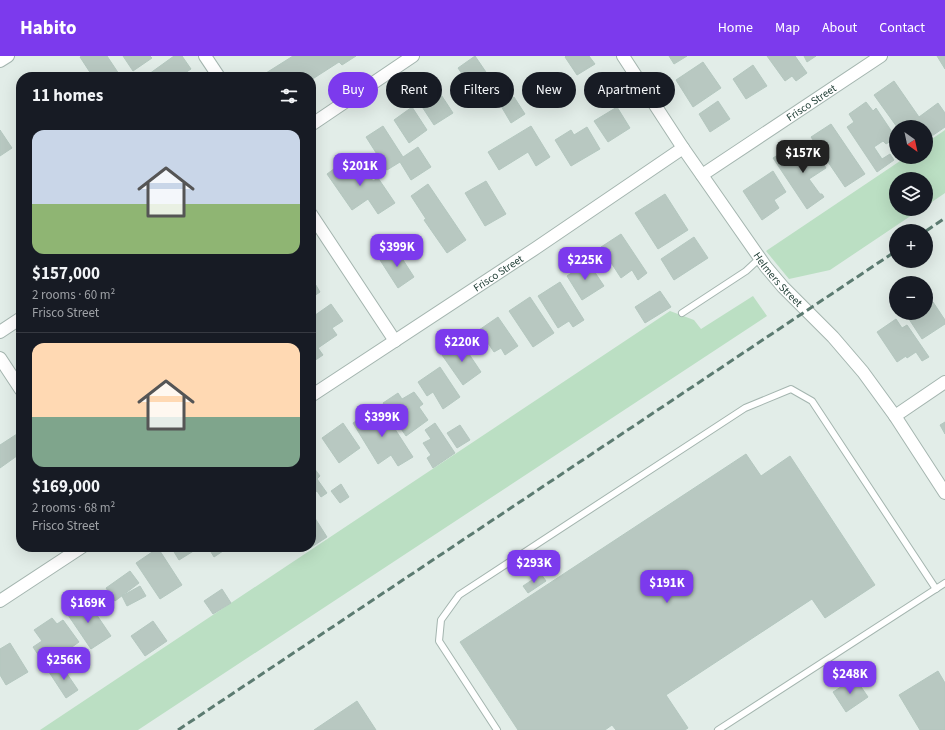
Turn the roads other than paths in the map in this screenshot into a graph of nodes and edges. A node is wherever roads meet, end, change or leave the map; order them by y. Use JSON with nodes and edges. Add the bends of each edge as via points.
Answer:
{"nodes":[{"id":1,"x":8,"y":56,"type":"edge"},
{"id":2,"x":205,"y":56,"type":"edge"},
{"id":3,"x":413,"y":56,"type":"edge"},
{"id":4,"x":623,"y":56,"type":"edge"},
{"id":5,"x":881,"y":56,"type":"edge"},
{"id":6,"x":0,"y":61,"type":"edge"},
{"id":7,"x":216,"y":72,"type":"edge"},
{"id":8,"x":316,"y":122,"type":"edge"},
{"id":9,"x":683,"y":148,"type":"junction"},
{"id":10,"x":702,"y":175,"type":"junction"},
{"id":11,"x":316,"y":222,"type":"edge"},
{"id":12,"x":760,"y":258,"type":"junction"},
{"id":13,"x":682,"y":313,"type":"dead end"},
{"id":14,"x":16,"y":321,"type":"edge"},
{"id":15,"x":0,"y":332,"type":"edge"},
{"id":16,"x":395,"y":341,"type":"junction"},
{"id":17,"x":0,"y":358,"type":"edge"},
{"id":18,"x":16,"y":382,"type":"edge"},
{"id":19,"x":945,"y":382,"type":"edge"},
{"id":20,"x":316,"y":393,"type":"edge"},
{"id":21,"x":895,"y":416,"type":"junction"},
{"id":22,"x":945,"y":493,"type":"edge"},
{"id":23,"x":74,"y":552,"type":"edge"},
{"id":24,"x":945,"y":584,"type":"edge"},
{"id":25,"x":936,"y":590,"type":"junction"},
{"id":26,"x":0,"y":601,"type":"edge"},
{"id":27,"x":497,"y":730,"type":"edge"},
{"id":28,"x":718,"y":730,"type":"edge"}],
"edges":[{"from":1,"to":6,"type":"street"},
{"from":2,"to":7,"type":"street"},
{"from":3,"to":8,"type":"street"},
{"from":4,"to":9,"type":"street","name":"Helmers Street"},
{"from":5,"to":10,"type":"street","name":"Frisco Street"},
{"from":9,"to":10,"type":"street","name":"Helmers Street"},
{"from":9,"to":16,"type":"street","name":"Frisco Street"},
{"from":10,"to":12,"type":"street","name":"Helmers Street"},
{"from":11,"to":16,"type":"street"},
{"from":12,"to":13,"type":"lane","via":[[746,271]]},
{"from":12,"to":21,"type":"street","name":"Helmers Street","via":[[783,287],[833,337]]},
{"from":14,"to":15,"type":"street"},
{"from":16,"to":20,"type":"street","name":"Frisco Street"},
{"from":17,"to":18,"type":"street"},
{"from":19,"to":21,"type":"street"},
{"from":21,"to":22,"type":"street","name":"Helmers Street"},
{"from":23,"to":26,"type":"street"},
{"from":24,"to":25,"type":"lane"},
{"from":25,"to":27,"type":"lane","via":[[812,401],[791,389],[745,408],[459,595],[441,620],[439,641]]},
{"from":25,"to":28,"type":"lane"}]}
